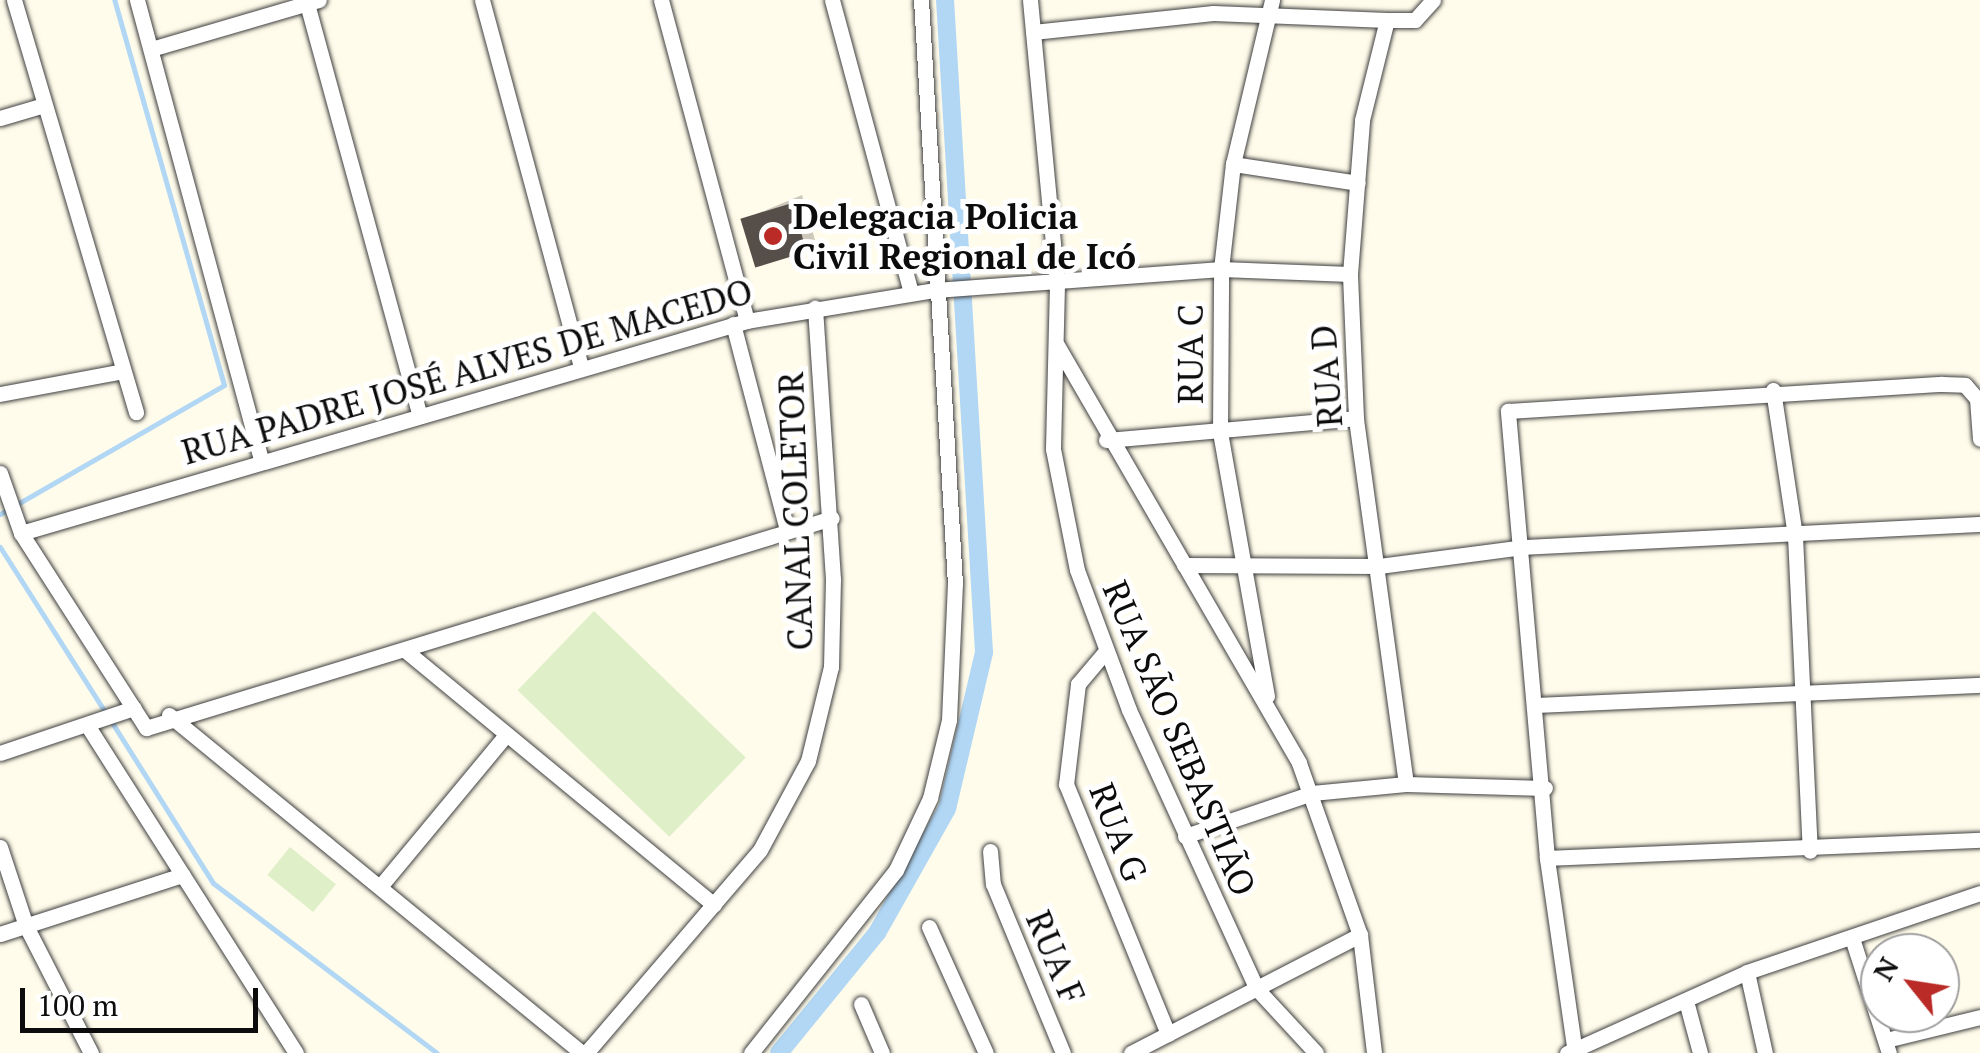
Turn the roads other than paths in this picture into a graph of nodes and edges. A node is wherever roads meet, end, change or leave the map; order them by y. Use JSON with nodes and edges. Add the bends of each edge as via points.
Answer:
{"nodes":[{"id":1,"x":14,"y":0,"type":"edge"},
{"id":2,"x":137,"y":0,"type":"edge"},
{"id":3,"x":482,"y":0,"type":"edge"},
{"id":4,"x":661,"y":0,"type":"edge"},
{"id":5,"x":832,"y":0,"type":"edge"},
{"id":6,"x":921,"y":0,"type":"edge"},
{"id":7,"x":1030,"y":0,"type":"edge"},
{"id":8,"x":1433,"y":0,"type":"edge"},
{"id":9,"x":311,"y":1,"type":"edge"},
{"id":10,"x":1271,"y":7,"type":"edge"},
{"id":11,"x":1387,"y":20,"type":"junction"},
{"id":12,"x":1033,"y":32,"type":"junction"},
{"id":13,"x":151,"y":50,"type":"junction"},
{"id":14,"x":44,"y":105,"type":"junction"},
{"id":15,"x":0,"y":118,"type":"edge"},
{"id":16,"x":1233,"y":164,"type":"junction"},
{"id":17,"x":1358,"y":182,"type":"junction"},
{"id":18,"x":1221,"y":270,"type":"junction"},
{"id":19,"x":1350,"y":274,"type":"junction"},
{"id":20,"x":1056,"y":284,"type":"junction"},
{"id":21,"x":942,"y":290,"type":"junction"},
{"id":22,"x":912,"y":293,"type":"junction"},
{"id":23,"x":815,"y":308,"type":"junction"},
{"id":24,"x":740,"y":323,"type":"junction"},
{"id":25,"x":1054,"y":336,"type":"junction"},
{"id":26,"x":581,"y":366,"type":"junction"},
{"id":27,"x":123,"y":371,"type":"junction"},
{"id":28,"x":1773,"y":390,"type":"junction"},
{"id":29,"x":0,"y":394,"type":"edge"},
{"id":30,"x":136,"y":412,"type":"dead end"},
{"id":31,"x":419,"y":412,"type":"junction"},
{"id":32,"x":1356,"y":418,"type":"junction"},
{"id":33,"x":1220,"y":432,"type":"junction"},
{"id":34,"x":1980,"y":439,"type":"edge"},
{"id":35,"x":1106,"y":440,"type":"junction"},
{"id":36,"x":260,"y":457,"type":"junction"},
{"id":37,"x":0,"y":473,"type":"edge"},
{"id":38,"x":832,"y":518,"type":"junction"},
{"id":39,"x":1980,"y":524,"type":"edge"},
{"id":40,"x":20,"y":528,"type":"junction"},
{"id":41,"x":787,"y":530,"type":"junction"},
{"id":42,"x":1795,"y":536,"type":"junction"},
{"id":43,"x":1522,"y":548,"type":"junction"},
{"id":44,"x":1243,"y":562,"type":"junction"},
{"id":45,"x":1184,"y":565,"type":"junction"},
{"id":46,"x":1380,"y":566,"type":"junction"},
{"id":47,"x":406,"y":651,"type":"junction"},
{"id":48,"x":1104,"y":652,"type":"junction"},
{"id":49,"x":1980,"y":685,"type":"edge"},
{"id":50,"x":1804,"y":696,"type":"junction"},
{"id":51,"x":1538,"y":706,"type":"junction"},
{"id":52,"x":129,"y":710,"type":"junction"},
{"id":53,"x":1269,"y":710,"type":"junction"},
{"id":54,"x":170,"y":715,"type":"junction"},
{"id":55,"x":93,"y":726,"type":"junction"},
{"id":56,"x":506,"y":735,"type":"junction"},
{"id":57,"x":0,"y":753,"type":"edge"},
{"id":58,"x":1406,"y":784,"type":"junction"},
{"id":59,"x":1546,"y":788,"type":"junction"},
{"id":60,"x":1312,"y":793,"type":"junction"},
{"id":61,"x":1185,"y":836,"type":"junction"},
{"id":62,"x":1980,"y":840,"type":"edge"},
{"id":63,"x":0,"y":846,"type":"edge"},
{"id":64,"x":1810,"y":850,"type":"junction"},
{"id":65,"x":990,"y":851,"type":"dead end"},
{"id":66,"x":1547,"y":858,"type":"junction"},
{"id":67,"x":183,"y":875,"type":"junction"},
{"id":68,"x":383,"y":883,"type":"junction"},
{"id":69,"x":1980,"y":893,"type":"edge"},
{"id":70,"x":714,"y":905,"type":"junction"},
{"id":71,"x":26,"y":926,"type":"junction"},
{"id":72,"x":930,"y":926,"type":"dead end"},
{"id":73,"x":0,"y":934,"type":"edge"},
{"id":74,"x":1360,"y":935,"type":"junction"},
{"id":75,"x":1852,"y":938,"type":"junction"},
{"id":76,"x":1746,"y":972,"type":"junction"},
{"id":77,"x":1257,"y":989,"type":"junction"},
{"id":78,"x":1686,"y":1001,"type":"junction"},
{"id":79,"x":861,"y":1004,"type":"dead end"},
{"id":80,"x":1980,"y":1017,"type":"edge"},
{"id":81,"x":1168,"y":1034,"type":"junction"},
{"id":82,"x":1888,"y":1046,"type":"edge"},
{"id":83,"x":1572,"y":1052,"type":"edge"},
{"id":84,"x":91,"y":1053,"type":"edge"},
{"id":85,"x":296,"y":1053,"type":"edge"},
{"id":86,"x":584,"y":1053,"type":"edge"},
{"id":87,"x":751,"y":1053,"type":"edge"},
{"id":88,"x":882,"y":1053,"type":"edge"},
{"id":89,"x":986,"y":1053,"type":"edge"},
{"id":90,"x":1064,"y":1053,"type":"edge"},
{"id":91,"x":1131,"y":1053,"type":"edge"},
{"id":92,"x":1316,"y":1053,"type":"edge"},
{"id":93,"x":1374,"y":1053,"type":"edge"},
{"id":94,"x":1700,"y":1053,"type":"edge"},
{"id":95,"x":1765,"y":1053,"type":"edge"}],
"edges":[{"from":1,"to":14,"type":"street"},
{"from":2,"to":13,"type":"street"},
{"from":3,"to":26,"type":"street"},
{"from":4,"to":24,"type":"street"},
{"from":5,"to":22,"type":"street"},
{"from":6,"to":21,"type":"street"},
{"from":7,"to":12,"type":"street","name":"RUA SÃO SEBASTIÃO"},
{"from":8,"to":11,"type":"street","via":[[1415,20]]},
{"from":9,"to":13,"type":"street"},
{"from":9,"to":31,"type":"street"},
{"from":10,"to":11,"type":"street"},
{"from":10,"to":12,"type":"street"},
{"from":10,"to":16,"type":"street","name":"RUA C"},
{"from":11,"to":17,"type":"street","name":"RUA D"},
{"from":12,"to":20,"type":"street","name":"RUA SÃO SEBASTIÃO"},
{"from":13,"to":36,"type":"street"},
{"from":14,"to":15,"type":"street"},
{"from":14,"to":27,"type":"street"},
{"from":16,"to":17,"type":"street"},
{"from":16,"to":18,"type":"street","name":"RUA C"},
{"from":17,"to":19,"type":"street","name":"RUA D"},
{"from":18,"to":19,"type":"street","name":"RUA PADRE JOSÉ ALVES DE MACEDO"},
{"from":18,"to":20,"type":"street","name":"RUA PADRE JOSÉ ALVES DE MACEDO"},
{"from":18,"to":33,"type":"street","name":"RUA C"},
{"from":19,"to":32,"type":"street","name":"RUA D"},
{"from":20,"to":21,"type":"street","name":"RUA PADRE JOSÉ ALVES DE MACEDO"},
{"from":20,"to":25,"type":"street","name":"RUA SÃO SEBASTIÃO"},
{"from":21,"to":22,"type":"street","name":"RUA PADRE JOSÉ ALVES DE MACEDO"},
{"from":21,"to":87,"type":"street","via":[[955,584],[942,760],[896,870]]},
{"from":22,"to":23,"type":"street","name":"RUA PADRE JOSÉ ALVES DE MACEDO"},
{"from":23,"to":24,"type":"street","name":"RUA PADRE JOSÉ ALVES DE MACEDO"},
{"from":23,"to":38,"type":"street","name":"CANAL COLETOR"},
{"from":24,"to":26,"type":"street","name":"RUA PADRE JOSÉ ALVES DE MACEDO"},
{"from":24,"to":41,"type":"street"},
{"from":25,"to":35,"type":"street"},
{"from":25,"to":48,"type":"street","name":"RUA SÃO SEBASTIÃO","via":[[1053,449]]},
{"from":26,"to":31,"type":"street","name":"RUA PADRE JOSÉ ALVES DE MACEDO"},
{"from":27,"to":29,"type":"street"},
{"from":27,"to":30,"type":"street"},
{"from":28,"to":34,"type":"street","via":[[1964,385],[1977,399]]},
{"from":28,"to":42,"type":"street"},
{"from":28,"to":43,"type":"street","via":[[1508,411]]},
{"from":31,"to":36,"type":"street","name":"RUA PADRE JOSÉ ALVES DE MACEDO"},
{"from":32,"to":33,"type":"street"},
{"from":32,"to":46,"type":"street","name":"RUA D"},
{"from":33,"to":35,"type":"street"},
{"from":33,"to":44,"type":"street","name":"RUA C"},
{"from":35,"to":45,"type":"street"},
{"from":36,"to":40,"type":"street","name":"RUA PADRE JOSÉ ALVES DE MACEDO"},
{"from":37,"to":40,"type":"street"},
{"from":38,"to":41,"type":"street"},
{"from":38,"to":70,"type":"street","name":"CANAL COLETOR","via":[[831,667],[808,762],[760,850]]},
{"from":39,"to":42,"type":"street"},
{"from":40,"to":52,"type":"street"},
{"from":41,"to":47,"type":"street"},
{"from":42,"to":43,"type":"street"},
{"from":42,"to":50,"type":"street"},
{"from":43,"to":46,"type":"street"},
{"from":43,"to":51,"type":"street"},
{"from":44,"to":45,"type":"street"},
{"from":44,"to":46,"type":"street"},
{"from":44,"to":53,"type":"street","name":"RUA C"},
{"from":45,"to":53,"type":"street"},
{"from":46,"to":58,"type":"street","name":"RUA D"},
{"from":47,"to":54,"type":"street"},
{"from":47,"to":56,"type":"street"},
{"from":48,"to":61,"type":"street","name":"RUA SÃO SEBASTIÃO"},
{"from":48,"to":81,"type":"street","name":"RUA G","via":[[1078,684],[1066,784]]},
{"from":49,"to":50,"type":"street"},
{"from":50,"to":51,"type":"street"},
{"from":50,"to":64,"type":"street"},
{"from":51,"to":59,"type":"street"},
{"from":52,"to":54,"type":"street","via":[[146,728]]},
{"from":52,"to":55,"type":"street"},
{"from":53,"to":60,"type":"street"},
{"from":54,"to":68,"type":"street"},
{"from":55,"to":57,"type":"street"},
{"from":55,"to":67,"type":"street"},
{"from":56,"to":68,"type":"street"},
{"from":56,"to":70,"type":"street"},
{"from":58,"to":59,"type":"street"},
{"from":58,"to":60,"type":"street"},
{"from":59,"to":66,"type":"street"},
{"from":60,"to":61,"type":"street"},
{"from":60,"to":74,"type":"street"},
{"from":61,"to":77,"type":"street","name":"RUA SÃO SEBASTIÃO"},
{"from":62,"to":64,"type":"street"},
{"from":63,"to":71,"type":"street"},
{"from":64,"to":66,"type":"street"},
{"from":65,"to":90,"type":"street","name":"RUA F","via":[[993,884]]},
{"from":66,"to":83,"type":"street"},
{"from":67,"to":71,"type":"street"},
{"from":67,"to":85,"type":"street"},
{"from":68,"to":86,"type":"street"},
{"from":69,"to":75,"type":"street"},
{"from":70,"to":86,"type":"street","name":"CANAL COLETOR"},
{"from":71,"to":73,"type":"street"},
{"from":71,"to":84,"type":"street"},
{"from":72,"to":89,"type":"street"},
{"from":74,"to":77,"type":"street"},
{"from":74,"to":93,"type":"street"},
{"from":75,"to":76,"type":"street"},
{"from":75,"to":82,"type":"street"},
{"from":76,"to":78,"type":"street"},
{"from":76,"to":95,"type":"street"},
{"from":77,"to":81,"type":"street"},
{"from":77,"to":92,"type":"street","name":"RUA SÃO SEBASTIÃO"},
{"from":78,"to":83,"type":"street"},
{"from":78,"to":94,"type":"street"},
{"from":79,"to":88,"type":"street"},
{"from":80,"to":82,"type":"street"},
{"from":81,"to":91,"type":"street"}]}
